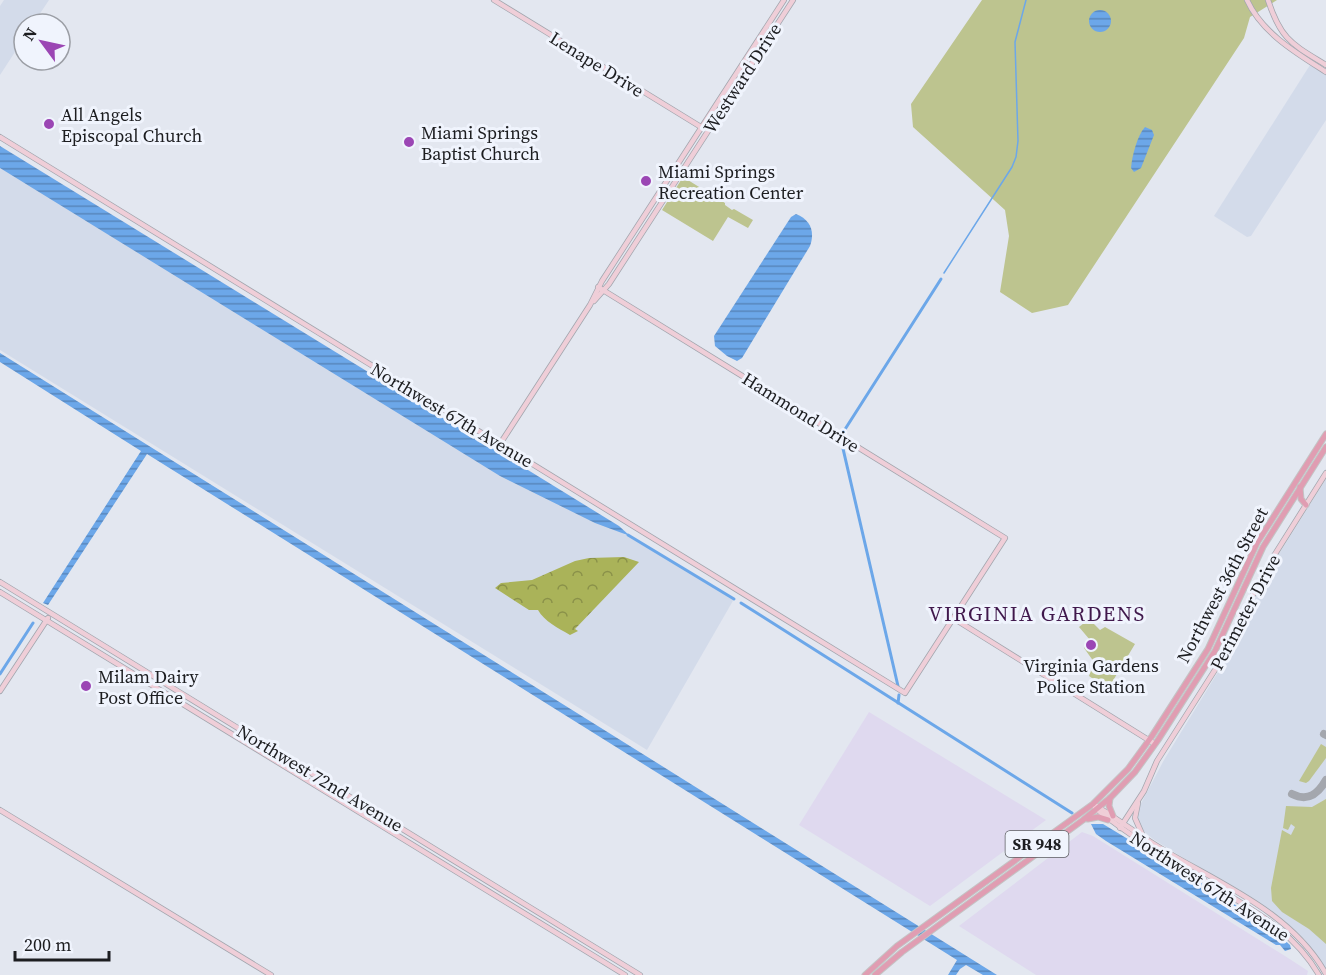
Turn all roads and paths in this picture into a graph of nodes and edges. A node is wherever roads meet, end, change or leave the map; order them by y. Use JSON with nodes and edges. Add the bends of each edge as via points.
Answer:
{"nodes":[{"id":1,"x":494,"y":0,"type":"edge"},
{"id":2,"x":784,"y":0,"type":"edge"},
{"id":3,"x":793,"y":0,"type":"edge"},
{"id":4,"x":1247,"y":0,"type":"edge"},
{"id":5,"x":1268,"y":0,"type":"edge"},
{"id":6,"x":1326,"y":65,"type":"edge"},
{"id":7,"x":1326,"y":72,"type":"edge"},
{"id":8,"x":701,"y":127,"type":"junction"},
{"id":9,"x":0,"y":137,"type":"edge"},
{"id":10,"x":598,"y":287,"type":"junction"},
{"id":11,"x":604,"y":291,"type":"junction"},
{"id":12,"x":590,"y":305,"type":"junction"},
{"id":13,"x":1326,"y":434,"type":"edge"},
{"id":14,"x":500,"y":444,"type":"junction"},
{"id":15,"x":1326,"y":447,"type":"edge"},
{"id":16,"x":1326,"y":473,"type":"edge"},
{"id":17,"x":1300,"y":487,"type":"junction"},
{"id":18,"x":1306,"y":504,"type":"junction"},
{"id":19,"x":1288,"y":505,"type":"junction"},
{"id":20,"x":1250,"y":556,"type":"junction"},
{"id":21,"x":1257,"y":558,"type":"junction"},
{"id":22,"x":0,"y":582,"type":"edge"},
{"id":23,"x":0,"y":591,"type":"edge"},
{"id":24,"x":51,"y":613,"type":"junction"},
{"id":25,"x":953,"y":618,"type":"junction"},
{"id":26,"x":46,"y":620,"type":"junction"},
{"id":27,"x":1203,"y":656,"type":"junction"},
{"id":28,"x":1209,"y":660,"type":"junction"},
{"id":29,"x":0,"y":691,"type":"edge"},
{"id":30,"x":1149,"y":740,"type":"junction"},
{"id":31,"x":1155,"y":744,"type":"junction"},
{"id":32,"x":1163,"y":750,"type":"joint"},
{"id":33,"x":1140,"y":797,"type":"junction"},
{"id":34,"x":1110,"y":798,"type":"junction"},
{"id":35,"x":1092,"y":805,"type":"junction"},
{"id":36,"x":1098,"y":809,"type":"junction"},
{"id":37,"x":0,"y":810,"type":"edge"},
{"id":38,"x":1110,"y":818,"type":"junction"},
{"id":39,"x":1083,"y":820,"type":"junction"},
{"id":40,"x":1122,"y":825,"type":"junction"},
{"id":41,"x":1144,"y":838,"type":"junction"},
{"id":42,"x":432,"y":847,"type":"junction"},
{"id":43,"x":423,"y":850,"type":"junction"},
{"id":44,"x":573,"y":934,"type":"junction"},
{"id":45,"x":574,"y":944,"type":"junction"},
{"id":46,"x":1326,"y":974,"type":"edge"},
{"id":47,"x":271,"y":975,"type":"edge"},
{"id":48,"x":625,"y":975,"type":"edge"},
{"id":49,"x":640,"y":975,"type":"edge"},
{"id":50,"x":865,"y":975,"type":"edge"},
{"id":51,"x":875,"y":975,"type":"edge"},
{"id":52,"x":1319,"y":975,"type":"edge"}],
"edges":[{"from":1,"to":8,"type":"street","name":"Lenape Drive"},
{"from":2,"to":8,"type":"street","name":"Westward Drive"},
{"from":3,"to":11,"type":"street","name":"Westward Drive"},
{"from":4,"to":7,"type":"street","via":[[1270,32]]},
{"from":5,"to":6,"type":"street","via":[[1287,39]]},
{"from":8,"to":10,"type":"street","name":"Westward Drive"},
{"from":9,"to":14,"type":"street","name":"Northwest 67th Avenue"},
{"from":10,"to":11,"type":"street","name":"Hammond Drive"},
{"from":10,"to":12,"type":"street","name":"Westward Drive"},
{"from":11,"to":12,"type":"street","name":"Westward Drive"},
{"from":11,"to":25,"type":"street","name":"Hammond Drive","via":[[1005,537]]},
{"from":12,"to":14,"type":"street","name":"Westward Drive"},
{"from":13,"to":20,"type":"main road","name":"Northwest 36th Street","number":"SR 948"},
{"from":14,"to":25,"type":"street","name":"Northwest 67th Avenue","via":[[905,693]]},
{"from":15,"to":17,"type":"main road","name":"Northwest 36th Street","number":"SR 948"},
{"from":16,"to":18,"type":"street","name":"Perimeter Drive"},
{"from":17,"to":18,"type":"main road","via":[[1301,499]]},
{"from":17,"to":19,"type":"main road","name":"Northwest 36th Street","number":"SR 948"},
{"from":18,"to":19,"type":"main road"},
{"from":18,"to":32,"type":"street","name":"Perimeter Drive","via":[[1265,570],[1220,662]]},
{"from":19,"to":21,"type":"main road","name":"Northwest 36th Street","number":"SR 948"},
{"from":20,"to":21,"type":"main road"},
{"from":20,"to":27,"type":"main road","name":"Northwest 36th Street","number":"SR 948"},
{"from":21,"to":28,"type":"main road","name":"Northwest 36th Street","number":"SR 948"},
{"from":22,"to":24,"type":"street","name":"Northwest 72nd Avenue"},
{"from":23,"to":26,"type":"street","name":"Northwest 72nd Avenue"},
{"from":24,"to":26,"type":"street"},
{"from":24,"to":42,"type":"street","name":"Northwest 72nd Avenue"},
{"from":25,"to":30,"type":"street"},
{"from":26,"to":29,"type":"street"},
{"from":26,"to":43,"type":"street","name":"Northwest 72nd Avenue"},
{"from":27,"to":28,"type":"main road"},
{"from":27,"to":30,"type":"main road","name":"Northwest 36th Street","number":"SR 948"},
{"from":28,"to":31,"type":"main road","name":"Northwest 36th Street","number":"SR 948"},
{"from":30,"to":31,"type":"street"},
{"from":30,"to":35,"type":"main road","name":"Northwest 36th Street","number":"SR 948","via":[[1122,776]]},
{"from":31,"to":34,"type":"main road","name":"Northwest 36th Street","number":"SR 948"},
{"from":32,"to":33,"type":"street","name":"Northwest 67th Avenue"},
{"from":33,"to":40,"type":"street","name":"Northwest 67th Avenue"},
{"from":33,"to":41,"type":"street","via":[[1135,818]]},
{"from":34,"to":36,"type":"main road","name":"Northwest 36th Street","number":"SR 948"},
{"from":34,"to":38,"type":"main road"},
{"from":35,"to":36,"type":"street","name":"Northwest 67th Avenue"},
{"from":35,"to":50,"type":"main road","name":"Northwest 36th Street","number":"SR 948","via":[[906,939]]},
{"from":36,"to":38,"type":"street","name":"Northwest 67th Avenue"},
{"from":36,"to":39,"type":"main road","name":"Northwest 36th Street","number":"SR 948"},
{"from":37,"to":47,"type":"street"},
{"from":38,"to":39,"type":"main road"},
{"from":38,"to":40,"type":"street","name":"Northwest 67th Avenue"},
{"from":39,"to":51,"type":"main road","name":"Northwest 36th Street","number":"SR 948"},
{"from":40,"to":41,"type":"street","name":"Northwest 67th Avenue"},
{"from":40,"to":52,"type":"street","name":"Northwest 67th Avenue","via":[[1278,927],[1303,950]]},
{"from":41,"to":46,"type":"street","name":"Northwest 67th Avenue","via":[[1280,921],[1307,947]]},
{"from":42,"to":43,"type":"street"},
{"from":42,"to":44,"type":"street","name":"Northwest 72nd Avenue"},
{"from":43,"to":45,"type":"street","name":"Northwest 72nd Avenue"},
{"from":44,"to":45,"type":"street"},
{"from":44,"to":49,"type":"street","name":"Northwest 72nd Avenue"},
{"from":45,"to":48,"type":"street","name":"Northwest 72nd Avenue"}]}
